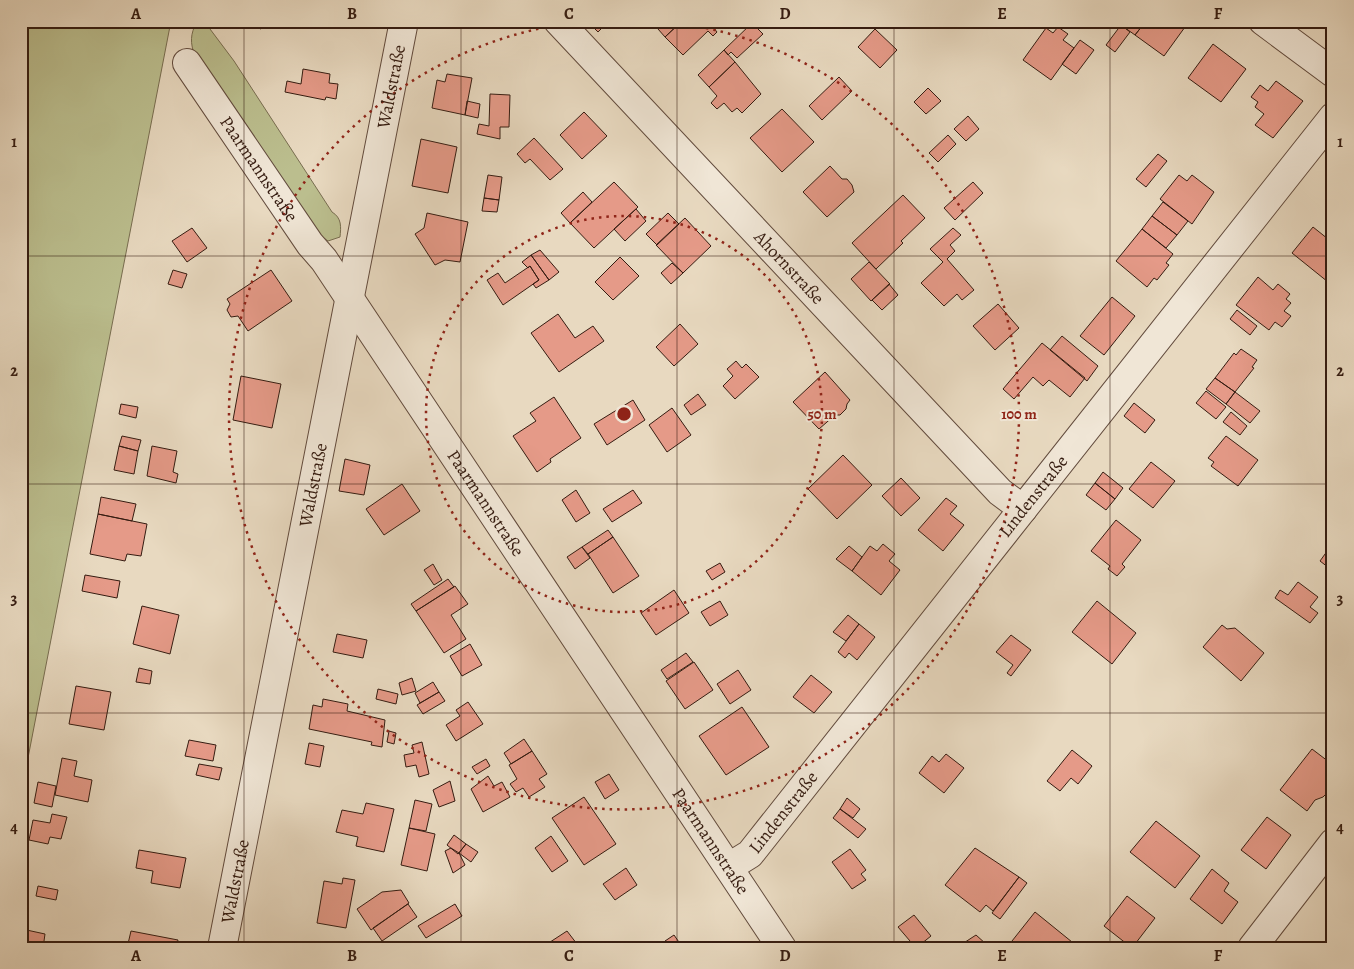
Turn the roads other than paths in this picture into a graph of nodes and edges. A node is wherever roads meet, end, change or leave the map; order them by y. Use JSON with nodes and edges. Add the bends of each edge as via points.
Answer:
{"nodes":[{"id":1,"x":404,"y":21,"type":"edge"},
{"id":2,"x":558,"y":21,"type":"edge"},
{"id":3,"x":1263,"y":21,"type":"edge"},
{"id":4,"x":187,"y":62,"type":"dead end"},
{"id":5,"x":1333,"y":73,"type":"edge"},
{"id":6,"x":1333,"y":117,"type":"edge"},
{"id":7,"x":350,"y":302,"type":"junction"},
{"id":8,"x":1023,"y":509,"type":"junction"},
{"id":9,"x":1333,"y":843,"type":"edge"},
{"id":10,"x":729,"y":867,"type":"junction"},
{"id":11,"x":222,"y":948,"type":"edge"},
{"id":12,"x":782,"y":948,"type":"edge"},
{"id":13,"x":1252,"y":948,"type":"edge"}],
"edges":[{"from":1,"to":7,"type":"street","name":"Waldstraße"},
{"from":2,"to":8,"type":"street","name":"Ahornstraße","via":[[1000,492]]},
{"from":3,"to":5,"type":"street"},
{"from":4,"to":7,"type":"street","name":"Paarmannstraße"},
{"from":6,"to":8,"type":"street","name":"Lindenstraße"},
{"from":7,"to":10,"type":"street","name":"Paarmannstraße"},
{"from":7,"to":11,"type":"street","name":"Waldstraße"},
{"from":8,"to":10,"type":"street","name":"Lindenstraße","via":[[750,854]]},
{"from":9,"to":13,"type":"street"},
{"from":10,"to":12,"type":"street","name":"Paarmannstraße"}]}
